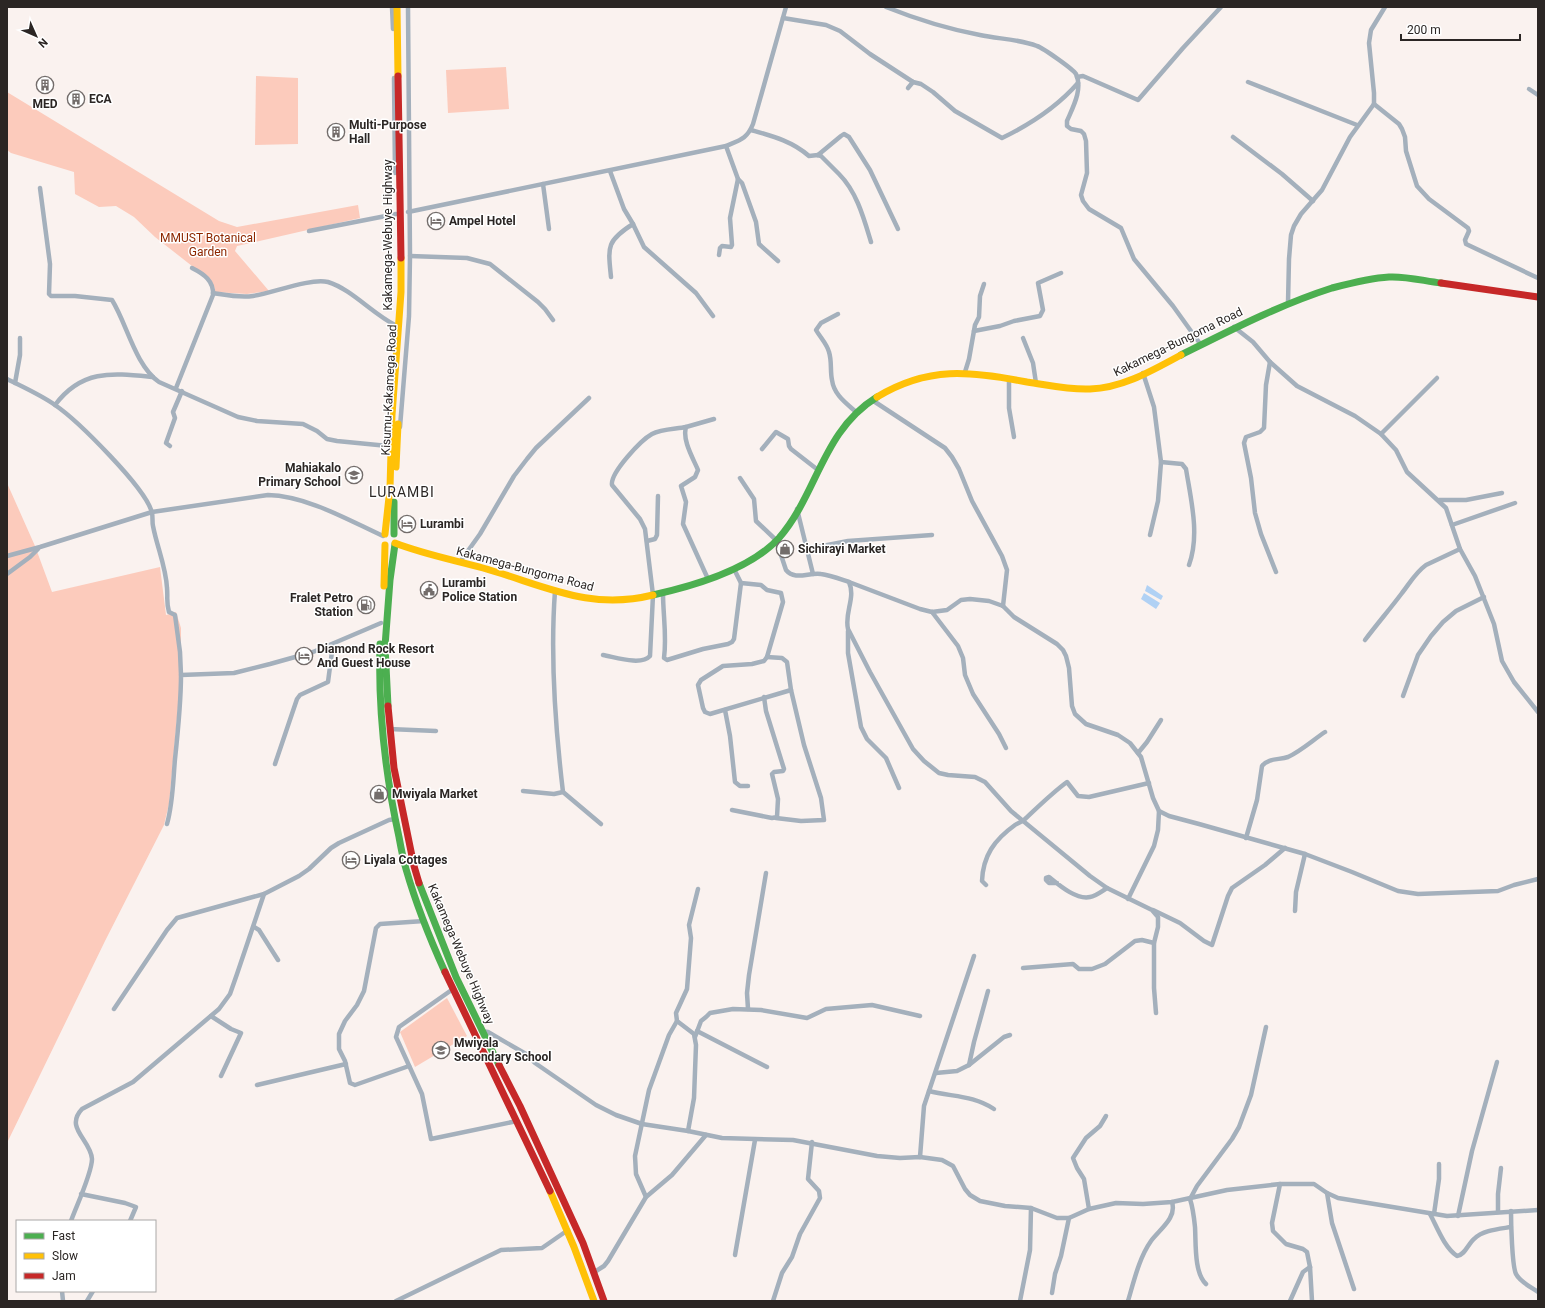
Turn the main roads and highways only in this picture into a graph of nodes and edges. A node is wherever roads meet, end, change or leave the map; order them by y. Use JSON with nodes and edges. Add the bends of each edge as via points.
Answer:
{"nodes":[{"id":1,"x":397,"y":7,"type":"edge"},
{"id":2,"x":402,"y":7,"type":"edge"},
{"id":3,"x":1538,"y":297,"type":"edge"},
{"id":4,"x":394,"y":534,"type":"junction"},
{"id":5,"x":384,"y":535,"type":"junction"},
{"id":6,"x":395,"y":544,"type":"junction"},
{"id":7,"x":385,"y":546,"type":"junction"},
{"id":8,"x":594,"y":1301,"type":"edge"},
{"id":9,"x":604,"y":1301,"type":"edge"}],
"edges":[{"from":1,"to":5,"type":"main road","name":"Kakamega-Webuye Highway","via":[[401,292],[392,415],[390,488]]},
{"from":2,"to":4,"type":"main road","name":"Kisumu-Kakamega Road","via":[[405,272]]},
{"from":3,"to":6,"type":"main road","name":"Kakamega-Bungoma Road","via":[[1385,276],[1351,283],[1288,303],[1234,327],[1143,374],[1117,384],[1079,389],[965,372],[909,380],[872,400],[856,412],[835,440],[786,529],[760,554],[734,569],[708,579],[640,598],[596,600],[555,591],[506,574]]},
{"from":4,"to":5,"type":"main road","via":[[390,532]]},
{"from":4,"to":6,"type":"main road","name":"Kisumu-Kakamega Road"},
{"from":5,"to":7,"type":"main road","via":[[382,540]]},
{"from":6,"to":7,"type":"main road","via":[[391,547]]},
{"from":6,"to":9,"type":"main road","name":"Kakamega-Webuye Highway","via":[[385,646],[389,729],[401,808],[420,888],[456,977],[583,1242]]},
{"from":7,"to":8,"type":"main road","name":"Kakamega-Webuye Highway","via":[[379,661],[383,748],[406,868],[424,921],[474,1038],[517,1121],[568,1230]]}]}
